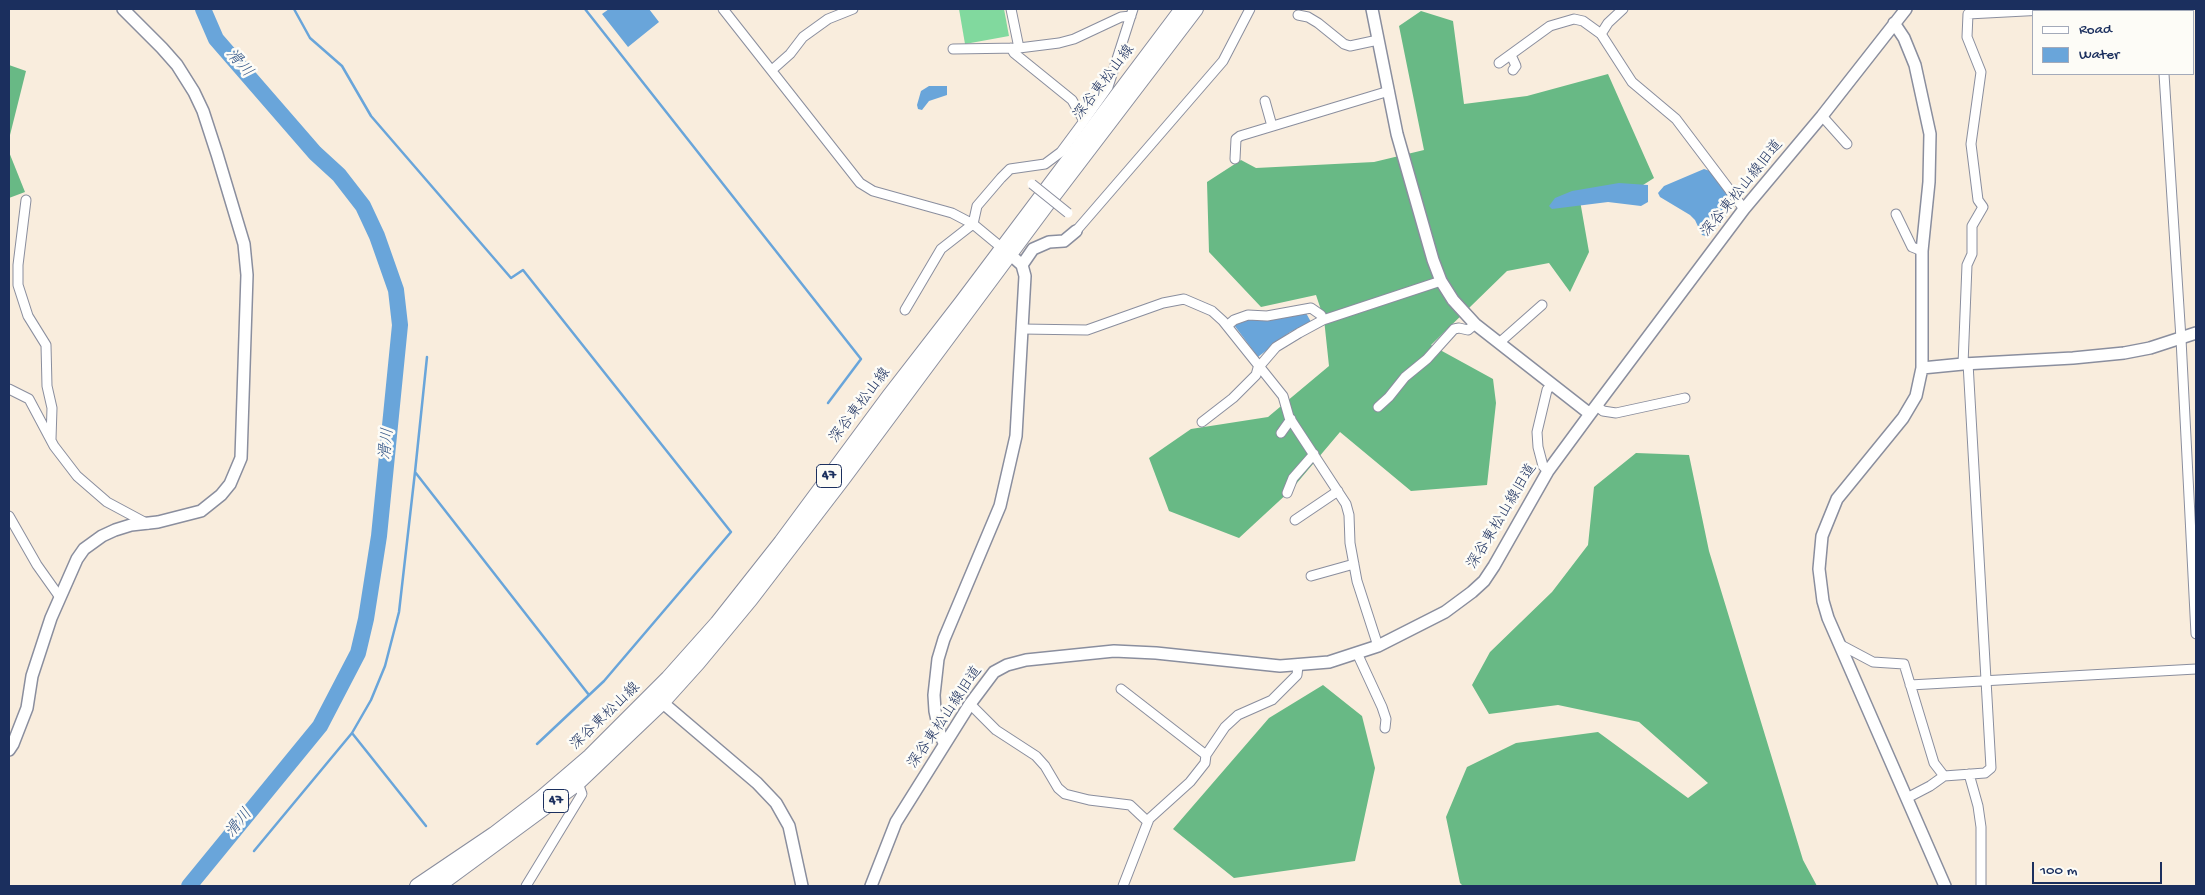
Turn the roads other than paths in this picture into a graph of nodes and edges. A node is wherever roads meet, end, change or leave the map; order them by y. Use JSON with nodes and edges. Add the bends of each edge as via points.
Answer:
{"nodes":[{"id":1,"x":123,"y":9,"type":"edge"},
{"id":2,"x":723,"y":9,"type":"edge"},
{"id":3,"x":854,"y":9,"type":"edge"},
{"id":4,"x":1011,"y":9,"type":"edge"},
{"id":5,"x":1182,"y":9,"type":"edge"},
{"id":6,"x":1196,"y":9,"type":"edge"},
{"id":7,"x":1250,"y":9,"type":"edge"},
{"id":8,"x":1372,"y":9,"type":"edge"},
{"id":9,"x":1623,"y":9,"type":"edge"},
{"id":10,"x":1906,"y":9,"type":"edge"},
{"id":11,"x":2063,"y":9,"type":"edge"},
{"id":12,"x":2010,"y":10,"type":"edge"},
{"id":13,"x":1132,"y":12,"type":"edge"},
{"id":14,"x":1298,"y":15,"type":"dead end"},
{"id":15,"x":1894,"y":23,"type":"junction"},
{"id":16,"x":1601,"y":34,"type":"junction"},
{"id":17,"x":1378,"y":40,"type":"junction"},
{"id":18,"x":1015,"y":48,"type":"junction"},
{"id":19,"x":953,"y":49,"type":"dead end"},
{"id":20,"x":1511,"y":55,"type":"junction"},
{"id":21,"x":1499,"y":64,"type":"dead end"},
{"id":22,"x":772,"y":70,"type":"junction"},
{"id":23,"x":1513,"y":70,"type":"dead end"},
{"id":24,"x":2164,"y":75,"type":"edge"},
{"id":25,"x":1389,"y":92,"type":"junction"},
{"id":26,"x":1265,"y":101,"type":"dead end"},
{"id":27,"x":1822,"y":116,"type":"junction"},
{"id":28,"x":1084,"y":121,"type":"junction"},
{"id":29,"x":1272,"y":126,"type":"junction"},
{"id":30,"x":1847,"y":144,"type":"dead end"},
{"id":31,"x":1235,"y":159,"type":"dead end"},
{"id":32,"x":1032,"y":184,"type":"dead end"},
{"id":33,"x":26,"y":200,"type":"dead end"},
{"id":34,"x":1744,"y":208,"type":"junction"},
{"id":35,"x":1068,"y":212,"type":"dead end"},
{"id":36,"x":1896,"y":214,"type":"dead end"},
{"id":37,"x":974,"y":224,"type":"junction"},
{"id":38,"x":1076,"y":232,"type":"joint"},
{"id":39,"x":1922,"y":250,"type":"junction"},
{"id":40,"x":1007,"y":251,"type":"junction"},
{"id":41,"x":1022,"y":265,"type":"junction"},
{"id":42,"x":1441,"y":281,"type":"junction"},
{"id":43,"x":1542,"y":305,"type":"dead end"},
{"id":44,"x":905,"y":310,"type":"dead end"},
{"id":45,"x":1323,"y":320,"type":"junction"},
{"id":46,"x":1476,"y":324,"type":"junction"},
{"id":47,"x":1226,"y":326,"type":"junction"},
{"id":48,"x":1022,"y":329,"type":"junction"},
{"id":49,"x":2196,"y":333,"type":"edge"},
{"id":50,"x":2181,"y":339,"type":"junction"},
{"id":51,"x":1499,"y":343,"type":"junction"},
{"id":52,"x":1966,"y":363,"type":"junction"},
{"id":53,"x":1258,"y":368,"type":"junction"},
{"id":54,"x":1922,"y":368,"type":"junction"},
{"id":55,"x":1552,"y":384,"type":"junction"},
{"id":56,"x":9,"y":388,"type":"edge"},
{"id":57,"x":1685,"y":398,"type":"dead end"},
{"id":58,"x":1378,"y":407,"type":"dead end"},
{"id":59,"x":1593,"y":410,"type":"junction"},
{"id":60,"x":1291,"y":419,"type":"junction"},
{"id":61,"x":1202,"y":422,"type":"dead end"},
{"id":62,"x":1281,"y":433,"type":"dead end"},
{"id":63,"x":51,"y":439,"type":"junction"},
{"id":64,"x":1314,"y":454,"type":"junction"},
{"id":65,"x":1548,"y":470,"type":"junction"},
{"id":66,"x":1338,"y":491,"type":"junction"},
{"id":67,"x":1287,"y":493,"type":"dead end"},
{"id":68,"x":9,"y":516,"type":"edge"},
{"id":69,"x":1295,"y":520,"type":"dead end"},
{"id":70,"x":148,"y":524,"type":"junction"},
{"id":71,"x":1354,"y":564,"type":"junction"},
{"id":72,"x":1311,"y":576,"type":"dead end"},
{"id":73,"x":59,"y":596,"type":"junction"},
{"id":74,"x":2196,"y":634,"type":"edge"},
{"id":75,"x":1378,"y":646,"type":"junction"},
{"id":76,"x":1840,"y":646,"type":"junction"},
{"id":77,"x":1357,"y":653,"type":"junction"},
{"id":78,"x":1298,"y":666,"type":"junction"},
{"id":79,"x":2196,"y":669,"type":"edge"},
{"id":80,"x":1986,"y":681,"type":"junction"},
{"id":81,"x":1910,"y":685,"type":"junction"},
{"id":82,"x":1121,"y":689,"type":"dead end"},
{"id":83,"x":658,"y":699,"type":"junction"},
{"id":84,"x":970,"y":704,"type":"junction"},
{"id":85,"x":1385,"y":728,"type":"dead end"},
{"id":86,"x":944,"y":743,"type":"junction"},
{"id":87,"x":9,"y":750,"type":"edge"},
{"id":88,"x":1206,"y":755,"type":"junction"},
{"id":89,"x":1969,"y":774,"type":"junction"},
{"id":90,"x":1944,"y":776,"type":"junction"},
{"id":91,"x":578,"y":783,"type":"junction"},
{"id":92,"x":1907,"y":798,"type":"junction"},
{"id":93,"x":1148,"y":822,"type":"junction"},
{"id":94,"x":417,"y":886,"type":"edge"},
{"id":95,"x":438,"y":886,"type":"edge"},
{"id":96,"x":526,"y":886,"type":"edge"},
{"id":97,"x":802,"y":886,"type":"edge"},
{"id":98,"x":871,"y":886,"type":"edge"},
{"id":99,"x":1123,"y":886,"type":"edge"},
{"id":100,"x":1945,"y":886,"type":"edge"},
{"id":101,"x":1981,"y":886,"type":"edge"}],
"edges":[{"from":1,"to":70,"type":"street","via":[[177,65],[194,92],[238,220],[246,265],[241,458],[236,473],[221,495],[201,511]]},
{"from":2,"to":22,"type":"street"},
{"from":3,"to":22,"type":"street","via":[[828,20],[803,37]]},
{"from":4,"to":18,"type":"street"},
{"from":5,"to":40,"type":"main road","name":"深谷東松山線","number":"47"},
{"from":6,"to":40,"type":"main road","name":"深谷東松山線","number":"47"},
{"from":7,"to":38,"type":"street","via":[[1223,62]]},
{"from":8,"to":17,"type":"street"},
{"from":9,"to":16,"type":"street"},
{"from":10,"to":15,"type":"street","name":"深谷東松山線旧道"},
{"from":11,"to":12,"type":"street"},
{"from":12,"to":52,"type":"street","via":[[1968,14],[1967,37],[1982,72],[1971,144],[1978,200],[1983,207],[1972,226],[1972,254],[1967,265]]},
{"from":13,"to":18,"type":"street","via":[[1074,39]]},
{"from":13,"to":28,"type":"street","via":[[1108,87]]},
{"from":14,"to":17,"type":"street","via":[[1313,20],[1350,46]]},
{"from":15,"to":27,"type":"street","name":"深谷東松山線旧道"},
{"from":15,"to":39,"type":"street","via":[[1915,65],[1930,134]]},
{"from":16,"to":20,"type":"street","via":[[1583,20],[1568,20],[1545,29]]},
{"from":16,"to":34,"type":"street","via":[[1632,82],[1676,119]]},
{"from":17,"to":25,"type":"street"},
{"from":18,"to":19,"type":"street"},
{"from":18,"to":28,"type":"street","via":[[1014,53],[1072,100]]},
{"from":20,"to":21,"type":"street"},
{"from":20,"to":23,"type":"street","via":[[1516,66]]},
{"from":22,"to":37,"type":"street","via":[[860,183],[873,191],[952,213]]},
{"from":24,"to":50,"type":"street"},
{"from":25,"to":29,"type":"street"},
{"from":25,"to":42,"type":"street","via":[[1400,143]]},
{"from":26,"to":29,"type":"street"},
{"from":27,"to":30,"type":"street"},
{"from":27,"to":34,"type":"street","name":"深谷東松山線旧道"},
{"from":28,"to":37,"type":"street","via":[[1060,152],[1045,164],[1010,169],[977,206]]},
{"from":29,"to":31,"type":"street","via":[[1236,139]]},
{"from":32,"to":35,"type":"street","bridge":true},
{"from":33,"to":63,"type":"street","via":[[18,285],[28,316],[46,345],[47,386],[52,408]]},
{"from":34,"to":59,"type":"street","name":"深谷東松山線旧道"},
{"from":36,"to":39,"type":"street","via":[[1912,247]]},
{"from":37,"to":40,"type":"street"},
{"from":37,"to":44,"type":"street","via":[[941,250]]},
{"from":38,"to":41,"type":"street","via":[[1064,240],[1034,249]]},
{"from":39,"to":54,"type":"street"},
{"from":40,"to":41,"type":"street"},
{"from":40,"to":83,"type":"main road","name":"深谷東松山線","number":"47","via":[[752,599]]},
{"from":41,"to":48,"type":"street","via":[[1025,276]]},
{"from":42,"to":45,"type":"street"},
{"from":42,"to":46,"type":"street","via":[[1453,300]]},
{"from":43,"to":51,"type":"street"},
{"from":45,"to":47,"type":"street","via":[[1311,308],[1267,316],[1248,315]]},
{"from":45,"to":53,"type":"street","via":[[1276,347]]},
{"from":46,"to":51,"type":"street"},
{"from":46,"to":58,"type":"street","via":[[1468,330],[1454,329]]},
{"from":47,"to":48,"type":"street","via":[[1212,311],[1184,299],[1163,303],[1087,330]]},
{"from":47,"to":53,"type":"street"},
{"from":48,"to":86,"type":"street","via":[[1016,436],[1008,476],[1000,506],[938,659],[934,695]]},
{"from":49,"to":50,"type":"street"},
{"from":50,"to":52,"type":"street","via":[[2124,353]]},
{"from":50,"to":74,"type":"street"},
{"from":51,"to":55,"type":"street"},
{"from":52,"to":54,"type":"street"},
{"from":52,"to":80,"type":"street"},
{"from":53,"to":60,"type":"street","via":[[1283,396]]},
{"from":53,"to":61,"type":"street","via":[[1256,375],[1233,398]]},
{"from":54,"to":76,"type":"street","via":[[1916,396],[1908,410],[1837,499],[1822,536],[1818,569],[1822,602]]},
{"from":55,"to":59,"type":"street"},
{"from":55,"to":65,"type":"street","via":[[1537,432],[1543,466]]},
{"from":56,"to":63,"type":"street","via":[[28,399]]},
{"from":57,"to":59,"type":"street","via":[[1616,413]]},
{"from":59,"to":65,"type":"street","name":"深谷東松山線旧道"},
{"from":60,"to":62,"type":"street"},
{"from":60,"to":64,"type":"street"},
{"from":63,"to":70,"type":"street","via":[[77,476],[107,502]]},
{"from":64,"to":66,"type":"street"},
{"from":64,"to":67,"type":"street","via":[[1293,478]]},
{"from":65,"to":75,"type":"street","name":"深谷東松山線旧道","via":[[1484,581],[1445,612]]},
{"from":66,"to":69,"type":"street"},
{"from":66,"to":71,"type":"street","via":[[1349,515]]},
{"from":68,"to":73,"type":"street"},
{"from":70,"to":73,"type":"street","via":[[115,530],[92,542],[77,559]]},
{"from":71,"to":72,"type":"street"},
{"from":71,"to":75,"type":"street"},
{"from":73,"to":87,"type":"street","via":[[32,676],[27,708]]},
{"from":75,"to":77,"type":"street","name":"深谷東松山線旧道"},
{"from":76,"to":81,"type":"street","via":[[1873,662],[1904,664]]},
{"from":76,"to":92,"type":"street"},
{"from":77,"to":78,"type":"street","name":"深谷東松山線旧道","via":[[1329,662]]},
{"from":77,"to":85,"type":"street","via":[[1382,708]]},
{"from":78,"to":84,"type":"street","name":"深谷東松山線旧道","via":[[1114,651],[1026,660],[994,672]]},
{"from":78,"to":88,"type":"street","via":[[1297,675],[1285,689],[1272,700],[1238,715],[1225,727]]},
{"from":79,"to":80,"type":"street"},
{"from":80,"to":81,"type":"street"},
{"from":80,"to":89,"type":"street","via":[[1991,768],[1986,773]]},
{"from":81,"to":90,"type":"street","via":[[1934,763]]},
{"from":82,"to":88,"type":"street"},
{"from":83,"to":91,"type":"main road","name":"深谷東松山線","number":"47"},
{"from":83,"to":94,"type":"main road","name":"深谷東松山線","number":"47","via":[[541,798]]},
{"from":83,"to":97,"type":"street","via":[[758,783],[776,803],[789,826]]},
{"from":84,"to":86,"type":"street","name":"深谷東松山線旧道"},
{"from":84,"to":93,"type":"street","via":[[996,730],[1036,756],[1065,794],[1130,805]]},
{"from":86,"to":98,"type":"street","name":"深谷東松山線旧道","via":[[896,822]]},
{"from":88,"to":93,"type":"street","via":[[1205,763],[1190,782]]},
{"from":89,"to":90,"type":"street"},
{"from":89,"to":101,"type":"street","via":[[1981,827]]},
{"from":90,"to":92,"type":"street"},
{"from":91,"to":95,"type":"main road","name":"深谷東松山線","number":"47"},
{"from":91,"to":96,"type":"street","via":[[582,794]]},
{"from":92,"to":100,"type":"street"},
{"from":93,"to":99,"type":"street"}]}
